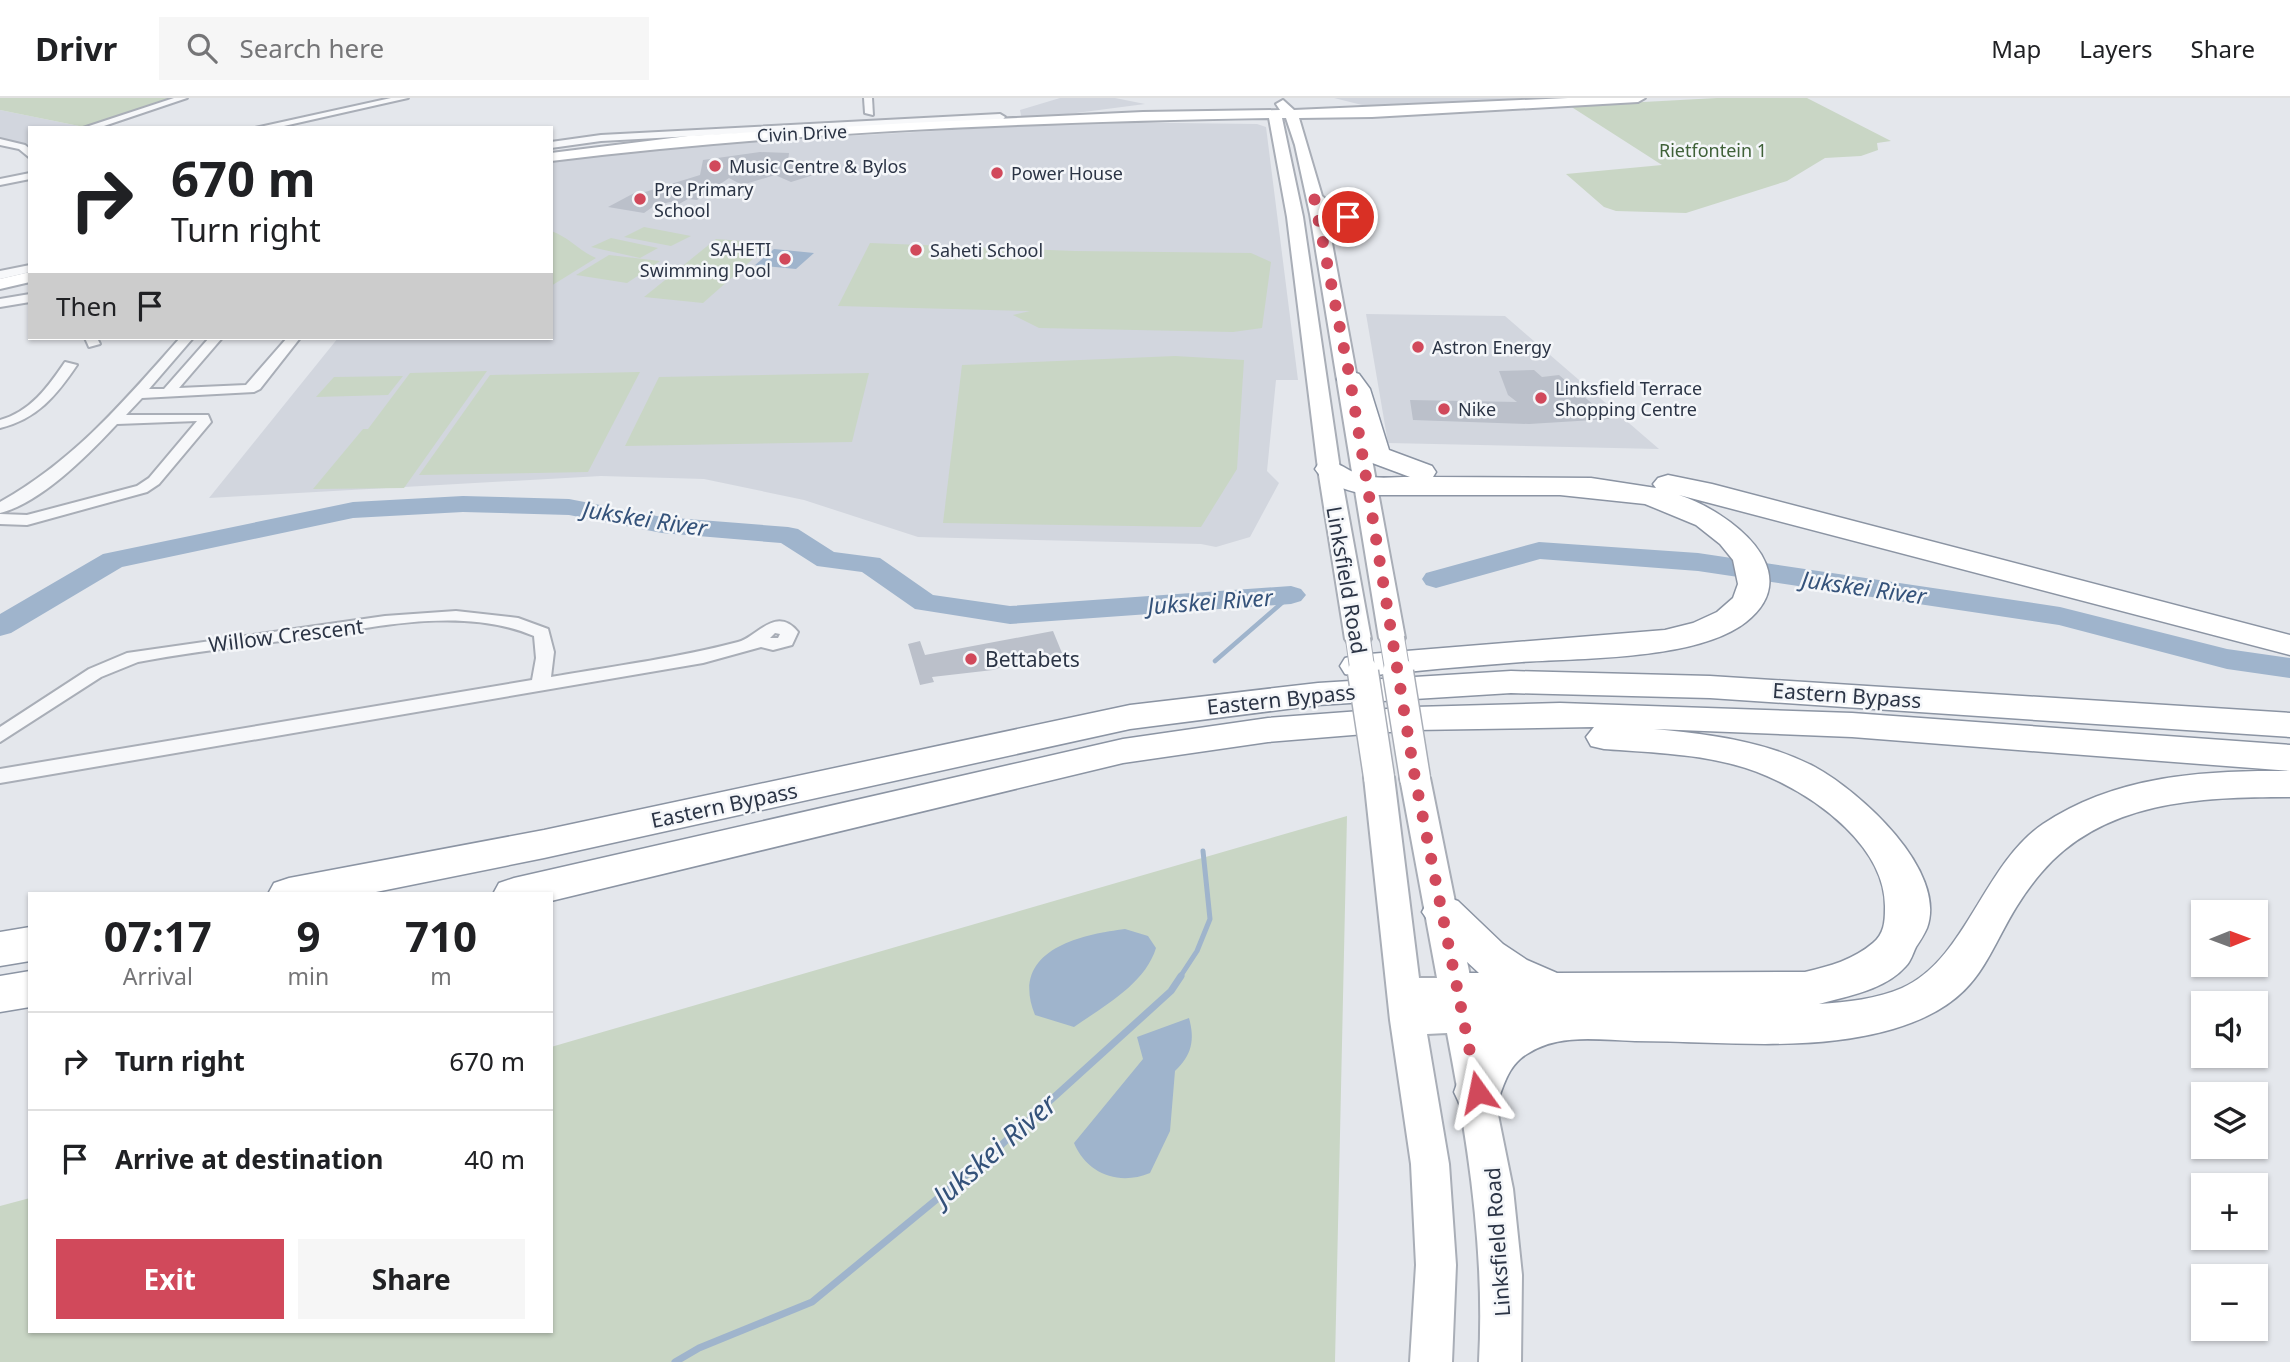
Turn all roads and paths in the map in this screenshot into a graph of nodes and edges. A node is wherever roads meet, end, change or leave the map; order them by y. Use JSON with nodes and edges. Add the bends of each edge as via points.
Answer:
{"nodes":[{"id":1,"x":183,"y":98,"type":"edge"},
{"id":2,"x":404,"y":98,"type":"edge"},
{"id":3,"x":869,"y":98,"type":"edge"},
{"id":4,"x":1638,"y":98,"type":"edge"},
{"id":5,"x":1541,"y":99,"type":"edge"},
{"id":6,"x":1571,"y":99,"type":"edge"},
{"id":7,"x":1281,"y":112,"type":"edge"},
{"id":8,"x":1334,"y":112,"type":"junction"},
{"id":9,"x":870,"y":113,"type":"dead end"},
{"id":10,"x":1054,"y":120,"type":"junction"},
{"id":11,"x":998,"y":122,"type":"junction"},
{"id":12,"x":94,"y":126,"type":"edge"},
{"id":13,"x":270,"y":126,"type":"edge"},
{"id":14,"x":0,"y":142,"type":"edge"},
{"id":15,"x":553,"y":145,"type":"edge"},
{"id":16,"x":28,"y":151,"type":"edge"},
{"id":17,"x":553,"y":157,"type":"edge"},
{"id":18,"x":28,"y":176,"type":"edge"},
{"id":19,"x":0,"y":182,"type":"edge"},
{"id":20,"x":1314,"y":197,"type":"junction"},
{"id":21,"x":1348,"y":217,"type":"dead end"},
{"id":22,"x":28,"y":268,"type":"edge"},
{"id":23,"x":0,"y":275,"type":"edge"},
{"id":24,"x":28,"y":277,"type":"edge"},
{"id":25,"x":0,"y":284,"type":"edge"},
{"id":26,"x":28,"y":298,"type":"edge"},
{"id":27,"x":0,"y":303,"type":"edge"},
{"id":28,"x":185,"y":340,"type":"edge"},
{"id":29,"x":214,"y":340,"type":"edge"},
{"id":30,"x":292,"y":340,"type":"edge"},
{"id":31,"x":70,"y":365,"type":"dead end"},
{"id":32,"x":1350,"y":379,"type":"junction"},
{"id":33,"x":168,"y":392,"type":"junction"},
{"id":34,"x":135,"y":394,"type":"junction"},
{"id":35,"x":111,"y":420,"type":"junction"},
{"id":36,"x":0,"y":424,"type":"edge"},
{"id":37,"x":1422,"y":472,"type":"junction"},
{"id":38,"x":1351,"y":479,"type":"junction"},
{"id":39,"x":0,"y":508,"type":"edge"},
{"id":40,"x":0,"y":519,"type":"edge"},
{"id":41,"x":762,"y":641,"type":"dead end"},
{"id":42,"x":2290,"y":645,"type":"edge"},
{"id":43,"x":540,"y":683,"type":"junction"},
{"id":44,"x":2290,"y":725,"type":"edge"},
{"id":45,"x":0,"y":736,"type":"edge"},
{"id":46,"x":2290,"y":758,"type":"edge"},
{"id":47,"x":0,"y":776,"type":"edge"},
{"id":48,"x":2290,"y":784,"type":"edge"},
{"id":49,"x":859,"y":812,"type":"junction"},
{"id":50,"x":656,"y":820,"type":"junction"},
{"id":51,"x":299,"y":892,"type":"edge"},
{"id":52,"x":522,"y":892,"type":"edge"},
{"id":53,"x":1443,"y":912,"type":"junction"},
{"id":54,"x":28,"y":944,"type":"edge"},
{"id":55,"x":0,"y":949,"type":"edge"},
{"id":56,"x":28,"y":989,"type":"edge"},
{"id":57,"x":0,"y":994,"type":"edge"},
{"id":58,"x":1459,"y":1005,"type":"junction"},
{"id":59,"x":1555,"y":1005,"type":"junction"},
{"id":60,"x":1406,"y":1006,"type":"junction"},
{"id":61,"x":1478,"y":1092,"type":"junction"},
{"id":62,"x":1431,"y":1362,"type":"edge"},
{"id":63,"x":1500,"y":1362,"type":"edge"}],
"edges":[{"from":1,"to":12,"type":"street"},
{"from":2,"to":13,"type":"street"},
{"from":3,"to":9,"type":"street"},
{"from":4,"to":6,"type":"main road"},
{"from":5,"to":6,"type":"main road"},
{"from":5,"to":8,"type":"main road"},
{"from":6,"to":8,"type":"main road"},
{"from":7,"to":8,"type":"main road","name":"Civin Drive"},
{"from":7,"to":8,"type":"main road","via":[[1311,123]]},
{"from":7,"to":10,"type":"main road","name":"Civin Drive"},
{"from":7,"to":10,"type":"main road","name":"Civin Drive"},
{"from":7,"to":20,"type":"main road","name":"Linksfield Road"},
{"from":7,"to":38,"type":"main road","name":"Linksfield Road","via":[[1298,242]]},
{"from":10,"to":11,"type":"main road","name":"Civin Drive"},
{"from":11,"to":15,"type":"street","via":[[1000,117],[925,120],[601,138]]},
{"from":11,"to":17,"type":"main road","name":"Civin Drive","via":[[720,137]]},
{"from":14,"to":16,"type":"street"},
{"from":18,"to":19,"type":"street"},
{"from":20,"to":21,"type":"main road","via":[[1332,213]]},
{"from":20,"to":32,"type":"main road","name":"Linksfield Road"},
{"from":22,"to":23,"type":"street"},
{"from":24,"to":25,"type":"main road"},
{"from":26,"to":27,"type":"street"},
{"from":28,"to":34,"type":"street"},
{"from":29,"to":33,"type":"street"},
{"from":30,"to":33,"type":"street","via":[[255,386]]},
{"from":31,"to":36,"type":"street","via":[[37,408]]},
{"from":32,"to":37,"type":"highway","via":[[1377,455]]},
{"from":32,"to":38,"type":"main road","name":"Linksfield Road"},
{"from":33,"to":34,"type":"street"},
{"from":34,"to":35,"type":"street"},
{"from":35,"to":39,"type":"street","via":[[44,484]]},
{"from":35,"to":40,"type":"street","via":[[196,417],[204,422],[142,489],[27,520]]},
{"from":37,"to":38,"type":"highway"},
{"from":37,"to":42,"type":"highway","via":[[1602,475],[1687,488]]},
{"from":38,"to":50,"type":"highway","via":[[1625,490],[1670,502],[1700,514],[1727,534],[1750,567],[1747,602],[1726,621],[1685,635],[1360,666],[1221,685],[1021,722],[710,791],[671,806]]},
{"from":38,"to":53,"type":"main road","name":"Linksfield Road","bridge":true,"via":[[1392,638]]},
{"from":38,"to":60,"type":"main road","name":"Linksfield Road","bridge":true,"via":[[1352,602],[1379,777]]},
{"from":41,"to":43,"type":"street","via":[[703,657]]},
{"from":43,"to":45,"type":"street","name":"Willow Crescent","via":[[545,642],[542,633],[533,628],[471,617],[422,618],[133,657],[95,673]]},
{"from":43,"to":47,"type":"street"},
{"from":44,"to":50,"type":"highway","name":"Eastern Bypass","via":[[1710,687],[1455,684],[1305,695],[1130,718]]},
{"from":46,"to":49,"type":"highway","name":"Eastern Bypass","via":[[1698,717],[1488,715],[1333,725],[1157,745]]},
{"from":48,"to":59,"type":"highway","via":[[2230,783],[2169,790],[2110,805],[2063,828],[2026,861],[1954,973],[1922,999],[1895,1010],[1795,1024]]},
{"from":49,"to":52,"type":"highway","name":"Eastern Bypass"},
{"from":49,"to":59,"type":"highway","via":[[917,812],[1131,766],[1249,749],[1433,735],[1541,734],[1717,749],[1764,761],[1843,802],[1884,843],[1899,868],[1907,895],[1903,936],[1875,968],[1836,985]]},
{"from":50,"to":51,"type":"highway","name":"Eastern Bypass"},
{"from":53,"to":58,"type":"main road","name":"Linksfield Road"},
{"from":53,"to":59,"type":"highway","via":[[1485,957]]},
{"from":54,"to":55,"type":"highway"},
{"from":56,"to":57,"type":"highway"},
{"from":58,"to":59,"type":"highway"},
{"from":58,"to":60,"type":"main road"},
{"from":58,"to":61,"type":"main road","name":"Linksfield Road"},
{"from":59,"to":61,"type":"highway","via":[[1492,1054]]},
{"from":60,"to":62,"type":"main road","name":"Linksfield Road","via":[[1424,1111],[1434,1213]]},
{"from":61,"to":63,"type":"main road","name":"Linksfield Road","via":[[1499,1215]]}]}
